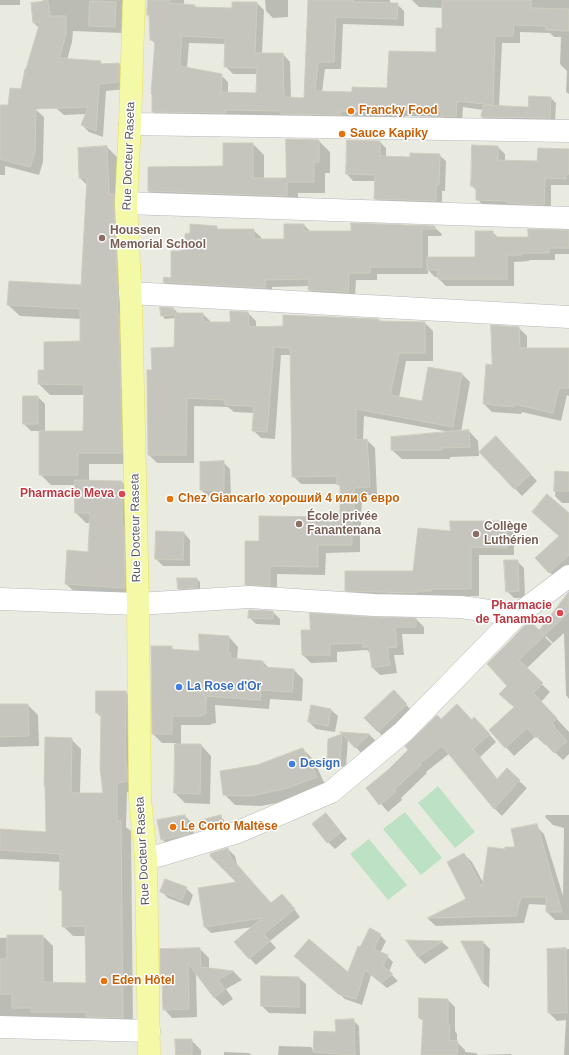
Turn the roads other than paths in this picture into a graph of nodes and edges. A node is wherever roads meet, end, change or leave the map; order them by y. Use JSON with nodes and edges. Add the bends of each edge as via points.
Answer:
{"nodes":[{"id":1,"x":134,"y":0,"type":"edge"},
{"id":2,"x":130,"y":124,"type":"junction"},
{"id":3,"x":569,"y":131,"type":"edge"},
{"id":4,"x":126,"y":202,"type":"junction"},
{"id":5,"x":569,"y":218,"type":"edge"},
{"id":6,"x":130,"y":293,"type":"junction"},
{"id":7,"x":569,"y":317,"type":"edge"},
{"id":8,"x":569,"y":576,"type":"edge"},
{"id":9,"x":0,"y":599,"type":"edge"},
{"id":10,"x":138,"y":604,"type":"junction"},
{"id":11,"x":517,"y":615,"type":"junction"},
{"id":12,"x":146,"y":858,"type":"junction"},
{"id":13,"x":0,"y":1027,"type":"edge"},
{"id":14,"x":149,"y":1031,"type":"junction"},
{"id":15,"x":150,"y":1055,"type":"edge"}],
"edges":[{"from":1,"to":2,"type":"main road","name":"Rue Docteur Raseta"},
{"from":2,"to":3,"type":"street"},
{"from":2,"to":4,"type":"main road","name":"Rue Docteur Raseta"},
{"from":4,"to":5,"type":"street"},
{"from":4,"to":6,"type":"main road","name":"Rue Docteur Raseta"},
{"from":6,"to":7,"type":"street"},
{"from":6,"to":10,"type":"main road","name":"Rue Docteur Raseta"},
{"from":8,"to":11,"type":"street"},
{"from":9,"to":10,"type":"street"},
{"from":10,"to":11,"type":"street","via":[[249,598],[461,607]]},
{"from":10,"to":12,"type":"main road","name":"Rue Docteur Raseta","via":[[140,798]]},
{"from":11,"to":12,"type":"street","via":[[403,732],[331,792],[238,832]]},
{"from":12,"to":14,"type":"main road","name":"Rue Docteur Raseta"},
{"from":13,"to":14,"type":"street"},
{"from":14,"to":15,"type":"main road","name":"Rue Docteur Raseta"}]}
